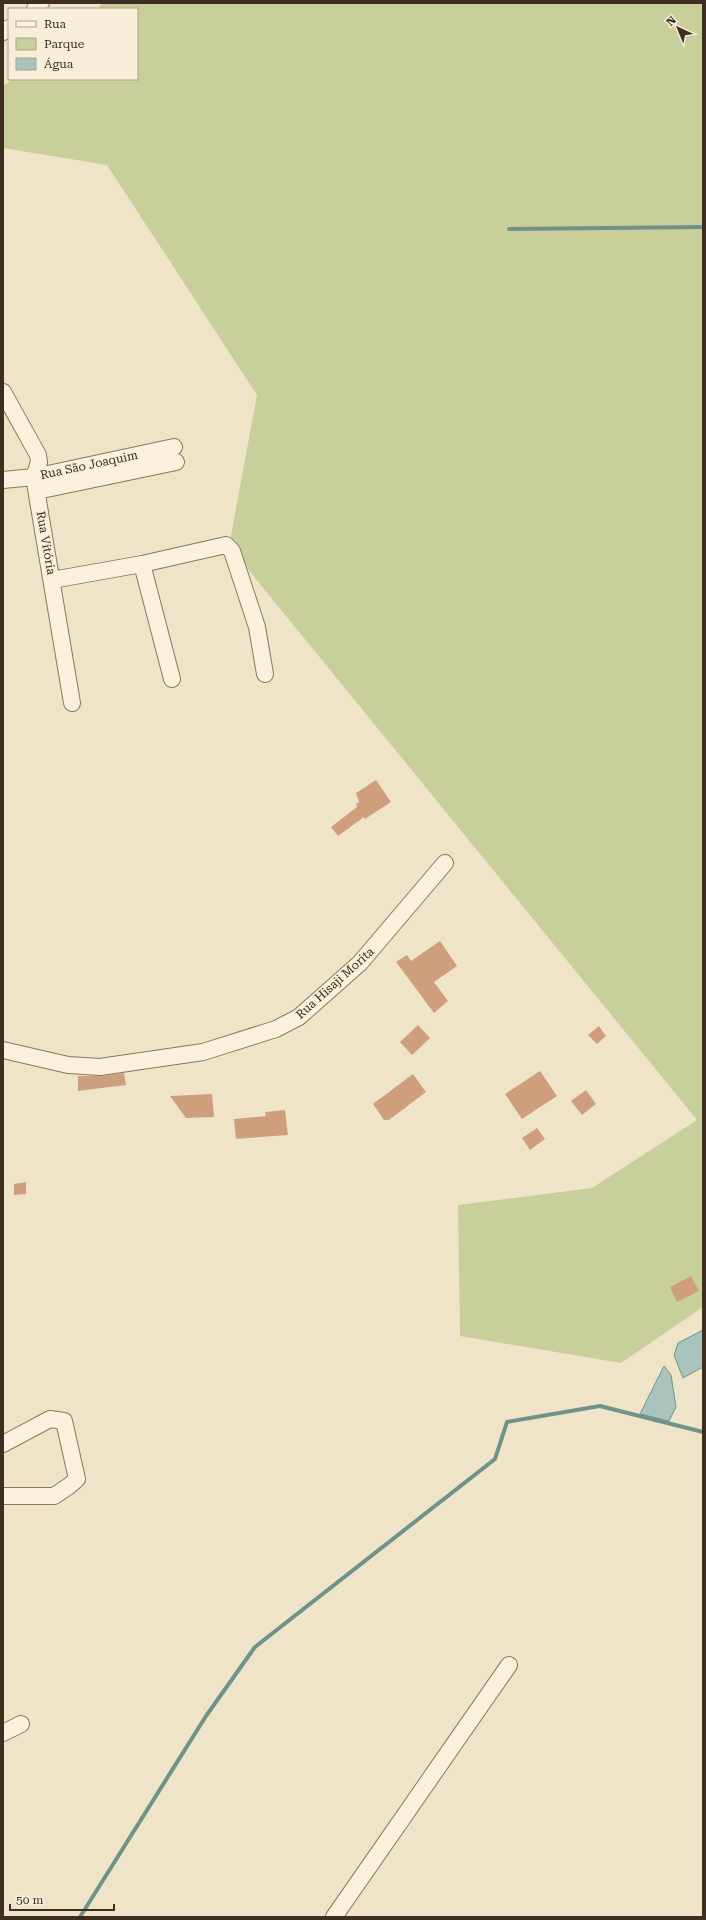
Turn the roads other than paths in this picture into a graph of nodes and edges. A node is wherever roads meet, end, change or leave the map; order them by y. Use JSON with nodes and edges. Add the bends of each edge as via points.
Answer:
{"nodes":[{"id":1,"x":3,"y":392,"type":"edge"},
{"id":2,"x":175,"y":455,"type":"dead end"},
{"id":3,"x":3,"y":480,"type":"edge"},
{"id":4,"x":35,"y":484,"type":"junction"},
{"id":5,"x":142,"y":564,"type":"junction"},
{"id":6,"x":52,"y":580,"type":"junction"},
{"id":7,"x":265,"y":674,"type":"dead end"},
{"id":8,"x":172,"y":679,"type":"dead end"},
{"id":9,"x":72,"y":703,"type":"dead end"},
{"id":10,"x":445,"y":863,"type":"dead end"},
{"id":11,"x":3,"y":1050,"type":"edge"},
{"id":12,"x":3,"y":1444,"type":"edge"},
{"id":13,"x":3,"y":1496,"type":"edge"},
{"id":14,"x":510,"y":1666,"type":"dead end"},
{"id":15,"x":21,"y":1724,"type":"dead end"},
{"id":16,"x":3,"y":1733,"type":"edge"},
{"id":17,"x":334,"y":1917,"type":"edge"}],
"edges":[{"from":1,"to":4,"type":"street","name":"Rua Vitória","via":[[37,450],[39,462]]},
{"from":2,"to":4,"type":"street","name":"Rua São Joaquim"},
{"from":3,"to":4,"type":"street","name":"Rua São Joaquim"},
{"from":4,"to":6,"type":"street","name":"Rua Vitória"},
{"from":5,"to":6,"type":"street"},
{"from":5,"to":7,"type":"street","via":[[220,545],[230,548],[257,627]]},
{"from":5,"to":8,"type":"street"},
{"from":6,"to":9,"type":"street","name":"Rua Vitória"},
{"from":10,"to":11,"type":"street","name":"Rua Hisaji Morita","via":[[360,963],[299,1017],[276,1029],[203,1052],[100,1067],[68,1064]]},
{"from":12,"to":13,"type":"street","via":[[50,1420],[64,1421],[77,1479],[54,1496]]},
{"from":14,"to":17,"type":"street"},
{"from":15,"to":16,"type":"street"}]}
